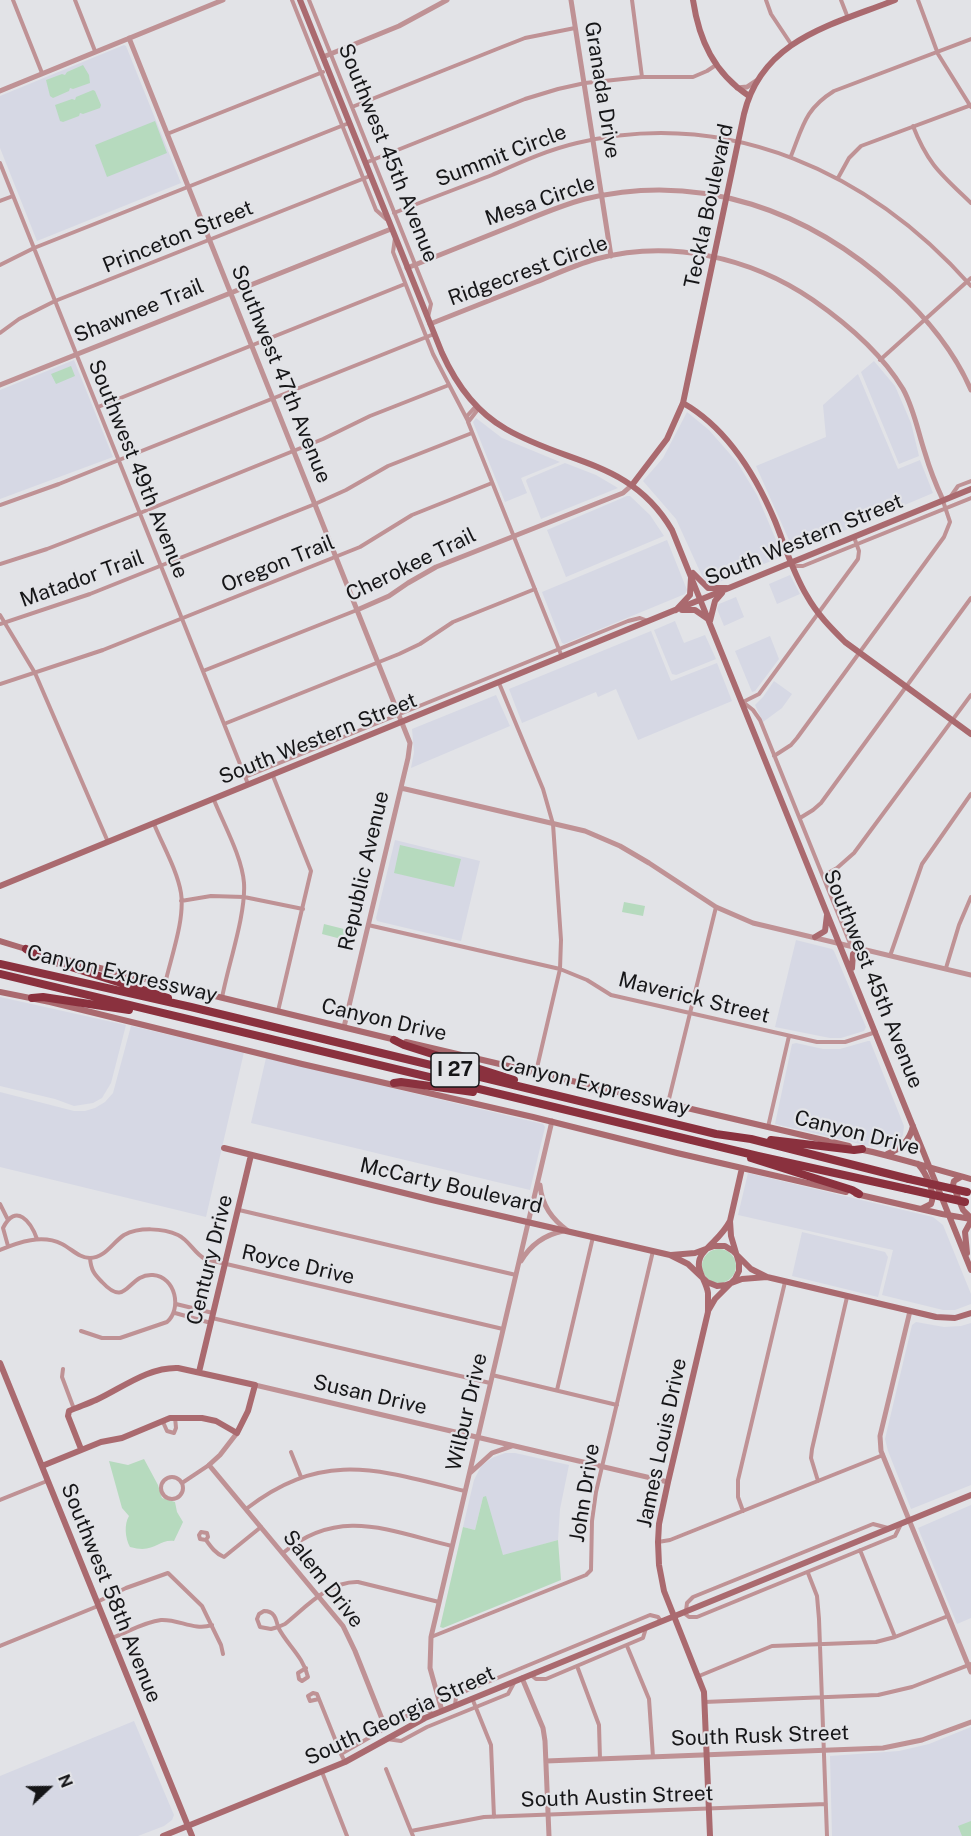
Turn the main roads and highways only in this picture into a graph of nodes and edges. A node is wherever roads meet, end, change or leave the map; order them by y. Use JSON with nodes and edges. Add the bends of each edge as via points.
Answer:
{"nodes":[{"id":1,"x":300,"y":0,"type":"edge"},
{"id":2,"x":693,"y":0,"type":"edge"},
{"id":3,"x":895,"y":0,"type":"edge"},
{"id":4,"x":749,"y":96,"type":"junction"},
{"id":5,"x":683,"y":403,"type":"junction"},
{"id":6,"x":632,"y":485,"type":"junction"},
{"id":7,"x":971,"y":489,"type":"edge"},
{"id":8,"x":792,"y":564,"type":"junction"},
{"id":9,"x":690,"y":572,"type":"junction"},
{"id":10,"x":727,"y":589,"type":"junction"},
{"id":11,"x":701,"y":600,"type":"junction"},
{"id":12,"x":676,"y":610,"type":"junction"},
{"id":13,"x":710,"y":622,"type":"junction"},
{"id":14,"x":971,"y":734,"type":"edge"},
{"id":15,"x":2,"y":886,"type":"edge"},
{"id":16,"x":827,"y":911,"type":"junction"},
{"id":17,"x":815,"y":937,"type":"road end"},
{"id":18,"x":0,"y":941,"type":"edge"},
{"id":19,"x":26,"y":949,"type":"junction"},
{"id":20,"x":861,"y":949,"type":"road end"},
{"id":21,"x":0,"y":964,"type":"edge"},
{"id":22,"x":852,"y":972,"type":"junction"},
{"id":23,"x":0,"y":974,"type":"edge"},
{"id":24,"x":0,"y":992,"type":"edge"},
{"id":25,"x":32,"y":998,"type":"junction"},
{"id":26,"x":191,"y":1007,"type":"junction"},
{"id":27,"x":147,"y":1010,"type":"junction"},
{"id":28,"x":394,"y":1040,"type":"junction"},
{"id":29,"x":394,"y":1083,"type":"junction"},
{"id":30,"x":501,"y":1094,"type":"junction"},
{"id":31,"x":563,"y":1096,"type":"junction"},
{"id":32,"x":913,"y":1125,"type":"junction"},
{"id":33,"x":751,"y":1139,"type":"junction"},
{"id":34,"x":693,"y":1140,"type":"junction"},
{"id":35,"x":224,"y":1148,"type":"dead end"},
{"id":36,"x":862,"y":1149,"type":"junction"},
{"id":37,"x":884,"y":1154,"type":"junction"},
{"id":38,"x":252,"y":1155,"type":"junction"},
{"id":39,"x":917,"y":1163,"type":"junction"},
{"id":40,"x":742,"y":1168,"type":"junction"},
{"id":41,"x":931,"y":1169,"type":"junction"},
{"id":42,"x":962,"y":1177,"type":"junction"},
{"id":43,"x":971,"y":1179,"type":"edge"},
{"id":44,"x":969,"y":1193,"type":"edge"},
{"id":45,"x":859,"y":1194,"type":"junction"},
{"id":46,"x":968,"y":1203,"type":"edge"},
{"id":47,"x":921,"y":1209,"type":"junction"},
{"id":48,"x":949,"y":1215,"type":"junction"},
{"id":49,"x":971,"y":1219,"type":"edge"},
{"id":50,"x":730,"y":1221,"type":"junction"},
{"id":51,"x":708,"y":1249,"type":"junction"},
{"id":52,"x":670,"y":1255,"type":"junction"},
{"id":53,"x":737,"y":1257,"type":"junction"},
{"id":54,"x":967,"y":1260,"type":"junction"},
{"id":55,"x":971,"y":1270,"type":"edge"},
{"id":56,"x":701,"y":1275,"type":"junction"},
{"id":57,"x":767,"y":1277,"type":"junction"},
{"id":58,"x":730,"y":1283,"type":"junction"},
{"id":59,"x":708,"y":1312,"type":"junction"},
{"id":60,"x":971,"y":1313,"type":"edge"},
{"id":61,"x":0,"y":1363,"type":"edge"},
{"id":62,"x":200,"y":1372,"type":"junction"},
{"id":63,"x":81,"y":1449,"type":"junction"},
{"id":64,"x":42,"y":1466,"type":"junction"},
{"id":65,"x":971,"y":1496,"type":"edge"},
{"id":66,"x":674,"y":1616,"type":"junction"},
{"id":67,"x":188,"y":1826,"type":"junction"},
{"id":68,"x":163,"y":1836,"type":"edge"},
{"id":69,"x":192,"y":1836,"type":"edge"},
{"id":70,"x":710,"y":1836,"type":"edge"}],
"edges":[{"from":1,"to":6,"type":"main road","name":"Southwest 45th Avenue","via":[[346,124],[365,163],[367,177],[434,334],[462,389],[477,407],[516,435],[598,466]]},
{"from":2,"to":4,"type":"main road","via":[[700,35],[716,65]]},
{"from":3,"to":4,"type":"main road","name":"Teckla Boulevard","via":[[791,44],[769,63]]},
{"from":4,"to":5,"type":"main road","name":"Teckla Boulevard"},
{"from":5,"to":6,"type":"main road","name":"Teckla Boulevard","via":[[667,439]]},
{"from":5,"to":8,"type":"main road","via":[[716,429],[745,464],[764,496]]},
{"from":6,"to":9,"type":"main road","name":"Southwest 45th Avenue","via":[[665,520]]},
{"from":7,"to":8,"type":"main road","name":"South Western Street"},
{"from":8,"to":10,"type":"main road","name":"South Western Street"},
{"from":8,"to":14,"type":"main road","via":[[818,613],[845,642]]},
{"from":9,"to":10,"type":"main road","via":[[708,588]]},
{"from":9,"to":11,"type":"main road","name":"Southwest 45th Avenue"},
{"from":9,"to":12,"type":"main road","via":[[690,595]]},
{"from":10,"to":11,"type":"main road","name":"South Western Street"},
{"from":10,"to":13,"type":"main road","via":[[715,602]]},
{"from":11,"to":12,"type":"main road","name":"South Western Street"},
{"from":11,"to":13,"type":"main road","name":"Southwest 45th Avenue"},
{"from":12,"to":13,"type":"main road","via":[[695,610]]},
{"from":12,"to":15,"type":"main road","name":"South Western Street"},
{"from":13,"to":16,"type":"main road","name":"Southwest 45th Avenue"},
{"from":16,"to":17,"type":"main road","via":[[827,927]]},
{"from":16,"to":22,"type":"main road","name":"Southwest 45th Avenue"},
{"from":18,"to":19,"type":"main road","name":"Canyon Drive"},
{"from":19,"to":26,"type":"highway"},
{"from":19,"to":28,"type":"main road","name":"Canyon Drive"},
{"from":20,"to":22,"type":"main road","via":[[852,954]]},
{"from":21,"to":26,"type":"highway","name":"Canyon Expressway","number":"I 27"},
{"from":22,"to":32,"type":"main road","name":"Southwest 45th Avenue"},
{"from":23,"to":27,"type":"highway","name":"Canyon Expressway","number":"I 27"},
{"from":24,"to":25,"type":"main road"},
{"from":25,"to":27,"type":"highway"},
{"from":25,"to":29,"type":"main road"},
{"from":26,"to":31,"type":"highway","name":"Canyon Expressway","number":"I 27"},
{"from":27,"to":30,"type":"highway","name":"Canyon Expressway","number":"I 27"},
{"from":28,"to":31,"type":"highway"},
{"from":28,"to":36,"type":"main road","name":"Canyon Drive"},
{"from":29,"to":30,"type":"highway"},
{"from":29,"to":40,"type":"main road"},
{"from":30,"to":34,"type":"highway","name":"Canyon Expressway","number":"I 27"},
{"from":31,"to":33,"type":"highway","name":"Canyon Expressway","number":"I 27"},
{"from":32,"to":37,"type":"main road","via":[[911,1136],[894,1151]]},
{"from":32,"to":41,"type":"main road","name":"Southwest 45th Avenue"},
{"from":33,"to":36,"type":"highway"},
{"from":33,"to":44,"type":"highway","name":"Canyon Expressway","number":"I 27","bridge":true},
{"from":34,"to":45,"type":"highway"},
{"from":34,"to":46,"type":"highway","name":"Canyon Expressway","number":"I 27","bridge":true},
{"from":35,"to":38,"type":"main road","name":"McCarty Boulevard"},
{"from":36,"to":37,"type":"main road","name":"Canyon Drive"},
{"from":37,"to":39,"type":"main road","name":"Canyon Drive"},
{"from":38,"to":52,"type":"main road","name":"McCarty Boulevard"},
{"from":38,"to":62,"type":"main road","name":"Century Drive"},
{"from":39,"to":41,"type":"main road","name":"Canyon Drive"},
{"from":39,"to":47,"type":"main road","via":[[933,1196],[931,1204]]},
{"from":40,"to":45,"type":"main road"},
{"from":40,"to":50,"type":"main road","name":"James Louis Drive"},
{"from":41,"to":42,"type":"main road","name":"Canyon Drive"},
{"from":41,"to":48,"type":"main road","name":"Southwest 45th Avenue"},
{"from":42,"to":43,"type":"main road","name":"Canyon Drive"},
{"from":42,"to":49,"type":"main road","via":[[953,1185]]},
{"from":45,"to":47,"type":"main road"},
{"from":47,"to":48,"type":"main road"},
{"from":48,"to":49,"type":"main road"},
{"from":48,"to":54,"type":"main road","name":"Southwest 45th Avenue"},
{"from":49,"to":54,"type":"main road","via":[[965,1232]]},
{"from":50,"to":51,"type":"main road","name":"James Louis Drive"},
{"from":50,"to":53,"type":"main road","name":"James Louis Drive"},
{"from":51,"to":52,"type":"main road","name":"McCarty Boulevard"},
{"from":51,"to":53,"type":"main road","name":"McCarty Boulevard","via":[[725,1246]]},
{"from":51,"to":56,"type":"main road","name":"James Louis Drive","via":[[699,1262]]},
{"from":52,"to":56,"type":"main road","name":"McCarty Boulevard"},
{"from":53,"to":57,"type":"main road","name":"McCarty Boulevard"},
{"from":53,"to":58,"type":"main road","name":"James Louis Drive","via":[[739,1271]]},
{"from":54,"to":55,"type":"main road","name":"Southwest 45th Avenue"},
{"from":56,"to":58,"type":"main road","name":"McCarty Boulevard","via":[[711,1285]]},
{"from":56,"to":59,"type":"main road","name":"James Louis Drive","via":[[708,1294]]},
{"from":57,"to":58,"type":"main road","name":"McCarty Boulevard"},
{"from":57,"to":60,"type":"main road","via":[[946,1319]]},
{"from":58,"to":59,"type":"main road","name":"James Louis Drive"},
{"from":59,"to":66,"type":"main road","name":"James Louis Drive","via":[[659,1524],[662,1580]]},
{"from":61,"to":64,"type":"main road","name":"Southwest 58th Avenue"},
{"from":62,"to":63,"type":"main road","name":"Susan Drive","via":[[169,1368],[151,1372],[72,1410],[68,1416]]},
{"from":62,"to":63,"type":"main road","name":"Susan Drive","via":[[255,1385],[237,1433],[216,1421],[175,1417]]},
{"from":63,"to":64,"type":"main road"},
{"from":64,"to":67,"type":"main road","name":"Southwest 58th Avenue"},
{"from":65,"to":66,"type":"main road","name":"South Georgia Street"},
{"from":66,"to":67,"type":"main road","name":"South Georgia Street","via":[[432,1714],[345,1762]]},
{"from":66,"to":70,"type":"main road","name":"James Louis Drive","via":[[704,1692]]},
{"from":67,"to":68,"type":"main road","name":"South Georgia Street"},
{"from":67,"to":69,"type":"main road","name":"Southwest 58th Avenue"}]}
